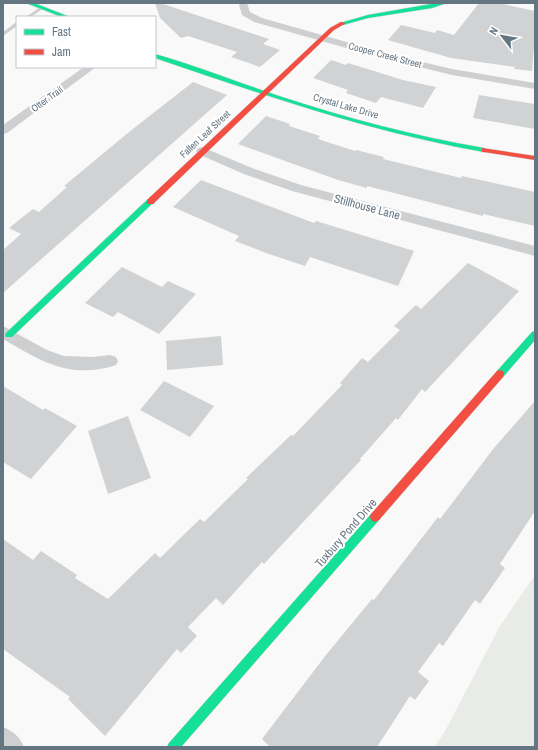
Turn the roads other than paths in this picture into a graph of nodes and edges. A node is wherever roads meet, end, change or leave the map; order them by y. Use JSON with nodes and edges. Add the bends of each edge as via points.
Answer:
{"nodes":[{"id":1,"x":29,"y":3,"type":"edge"},
{"id":2,"x":444,"y":3,"type":"edge"},
{"id":3,"x":244,"y":5,"type":"dead end"},
{"id":4,"x":42,"y":8,"type":"junction"},
{"id":5,"x":30,"y":16,"type":"edge"},
{"id":6,"x":64,"y":16,"type":"edge"},
{"id":7,"x":16,"y":25,"type":"edge"},
{"id":8,"x":3,"y":34,"type":"edge"},
{"id":9,"x":323,"y":38,"type":"junction"},
{"id":10,"x":156,"y":56,"type":"edge"},
{"id":11,"x":90,"y":68,"type":"edge"},
{"id":12,"x":535,"y":86,"type":"edge"},
{"id":13,"x":265,"y":92,"type":"junction"},
{"id":14,"x":3,"y":130,"type":"edge"},
{"id":15,"x":202,"y":151,"type":"junction"},
{"id":16,"x":535,"y":158,"type":"edge"},
{"id":17,"x":535,"y":251,"type":"edge"},
{"id":18,"x":6,"y":333,"type":"edge"},
{"id":19,"x":535,"y":334,"type":"edge"},
{"id":20,"x":110,"y":361,"type":"dead end"},
{"id":21,"x":3,"y":738,"type":"edge"},
{"id":22,"x":13,"y":747,"type":"edge"},
{"id":23,"x":173,"y":747,"type":"edge"}],
"edges":[{"from":1,"to":4,"type":"street"},
{"from":2,"to":9,"type":"street","name":"Fallen Leaf Street","via":[[420,9],[362,16],[332,29]]},
{"from":3,"to":9,"type":"street","name":"Cooper Creek Street","via":[[245,12],[258,20]]},
{"from":4,"to":5,"type":"lane"},
{"from":4,"to":6,"type":"street"},
{"from":7,"to":8,"type":"lane"},
{"from":9,"to":12,"type":"street","name":"Cooper Creek Street","via":[[452,72]]},
{"from":9,"to":13,"type":"street","name":"Fallen Leaf Street"},
{"from":10,"to":13,"type":"street","name":"Crystal Lake Drive"},
{"from":11,"to":14,"type":"street","name":"Otter Trail"},
{"from":13,"to":15,"type":"street","name":"Fallen Leaf Street"},
{"from":13,"to":16,"type":"street","name":"Crystal Lake Drive","via":[[338,117],[451,145]]},
{"from":15,"to":17,"type":"street","name":"Stillhouse Lane","via":[[297,188]]},
{"from":15,"to":18,"type":"street","name":"Fallen Leaf Street"},
{"from":18,"to":20,"type":"street","via":[[45,357],[66,364],[89,365]]},
{"from":19,"to":23,"type":"street","name":"Tuxbury Pond Drive"},
{"from":21,"to":22,"type":"street"}]}
